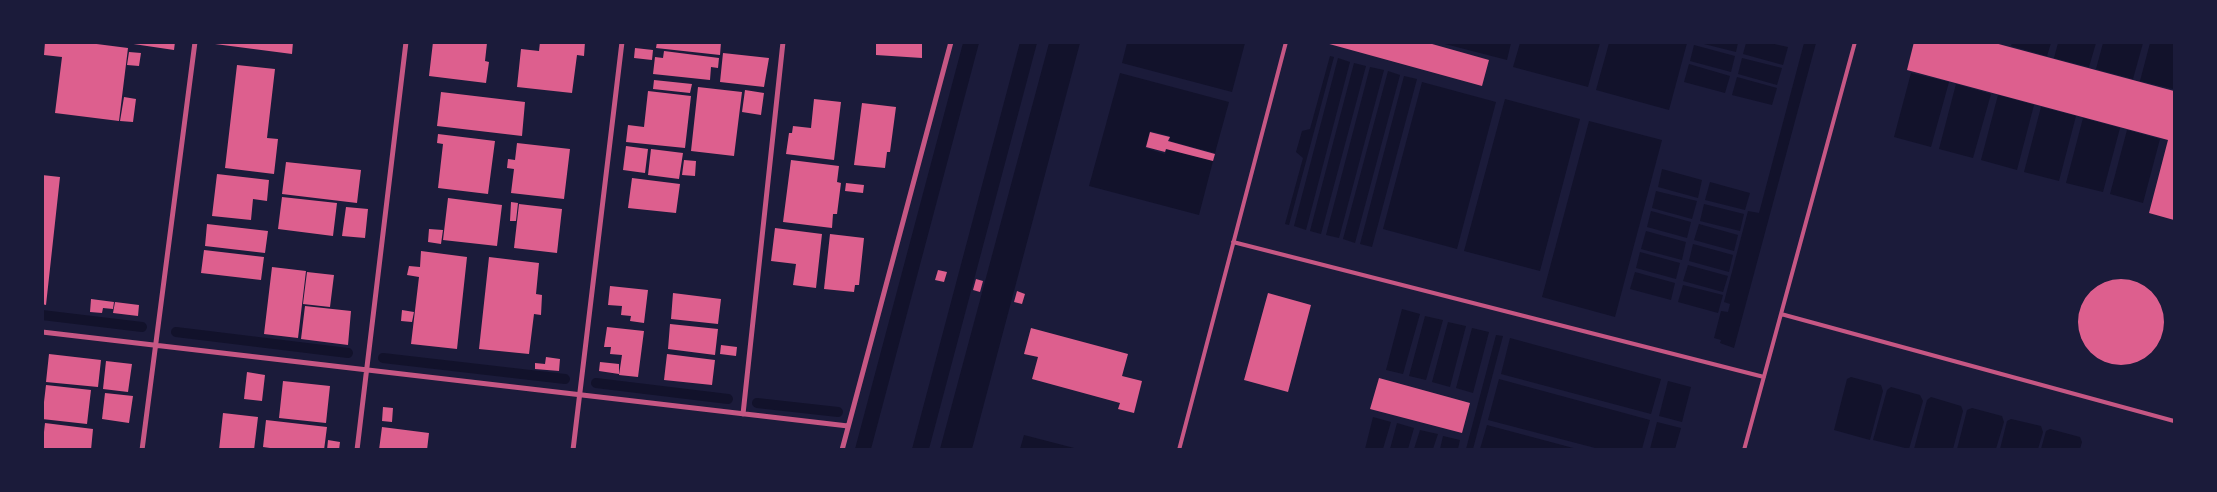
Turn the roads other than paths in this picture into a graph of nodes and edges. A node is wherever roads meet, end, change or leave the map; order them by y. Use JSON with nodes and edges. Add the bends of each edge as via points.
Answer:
{"nodes":[{"id":1,"x":195,"y":42,"type":"edge"},
{"id":2,"x":406,"y":42,"type":"edge"},
{"id":3,"x":622,"y":42,"type":"edge"},
{"id":4,"x":783,"y":42,"type":"edge"},
{"id":5,"x":951,"y":42,"type":"edge"},
{"id":6,"x":1286,"y":42,"type":"edge"},
{"id":7,"x":1855,"y":42,"type":"edge"},
{"id":8,"x":1233,"y":242,"type":"junction"},
{"id":9,"x":1781,"y":314,"type":"junction"},
{"id":10,"x":42,"y":332,"type":"edge"},
{"id":11,"x":156,"y":345,"type":"junction"},
{"id":12,"x":367,"y":370,"type":"junction"},
{"id":13,"x":1764,"y":377,"type":"junction"},
{"id":14,"x":579,"y":395,"type":"junction"},
{"id":15,"x":743,"y":414,"type":"junction"},
{"id":16,"x":2174,"y":420,"type":"edge"},
{"id":17,"x":848,"y":426,"type":"junction"},
{"id":18,"x":142,"y":450,"type":"edge"},
{"id":19,"x":357,"y":450,"type":"edge"},
{"id":20,"x":573,"y":450,"type":"edge"},
{"id":21,"x":842,"y":450,"type":"edge"},
{"id":22,"x":1179,"y":450,"type":"edge"},
{"id":23,"x":1744,"y":450,"type":"edge"}],
"edges":[{"from":1,"to":11,"type":"street"},
{"from":2,"to":12,"type":"street"},
{"from":3,"to":14,"type":"street"},
{"from":4,"to":15,"type":"street"},
{"from":5,"to":17,"type":"street"},
{"from":6,"to":8,"type":"lane"},
{"from":7,"to":9,"type":"lane"},
{"from":8,"to":13,"type":"lane"},
{"from":8,"to":22,"type":"lane"},
{"from":9,"to":13,"type":"lane"},
{"from":9,"to":16,"type":"lane"},
{"from":10,"to":11,"type":"street"},
{"from":11,"to":12,"type":"street"},
{"from":11,"to":18,"type":"street"},
{"from":12,"to":14,"type":"street"},
{"from":12,"to":19,"type":"street"},
{"from":13,"to":23,"type":"lane"},
{"from":14,"to":15,"type":"street"},
{"from":14,"to":20,"type":"street"},
{"from":15,"to":17,"type":"street"},
{"from":17,"to":21,"type":"street"}]}
